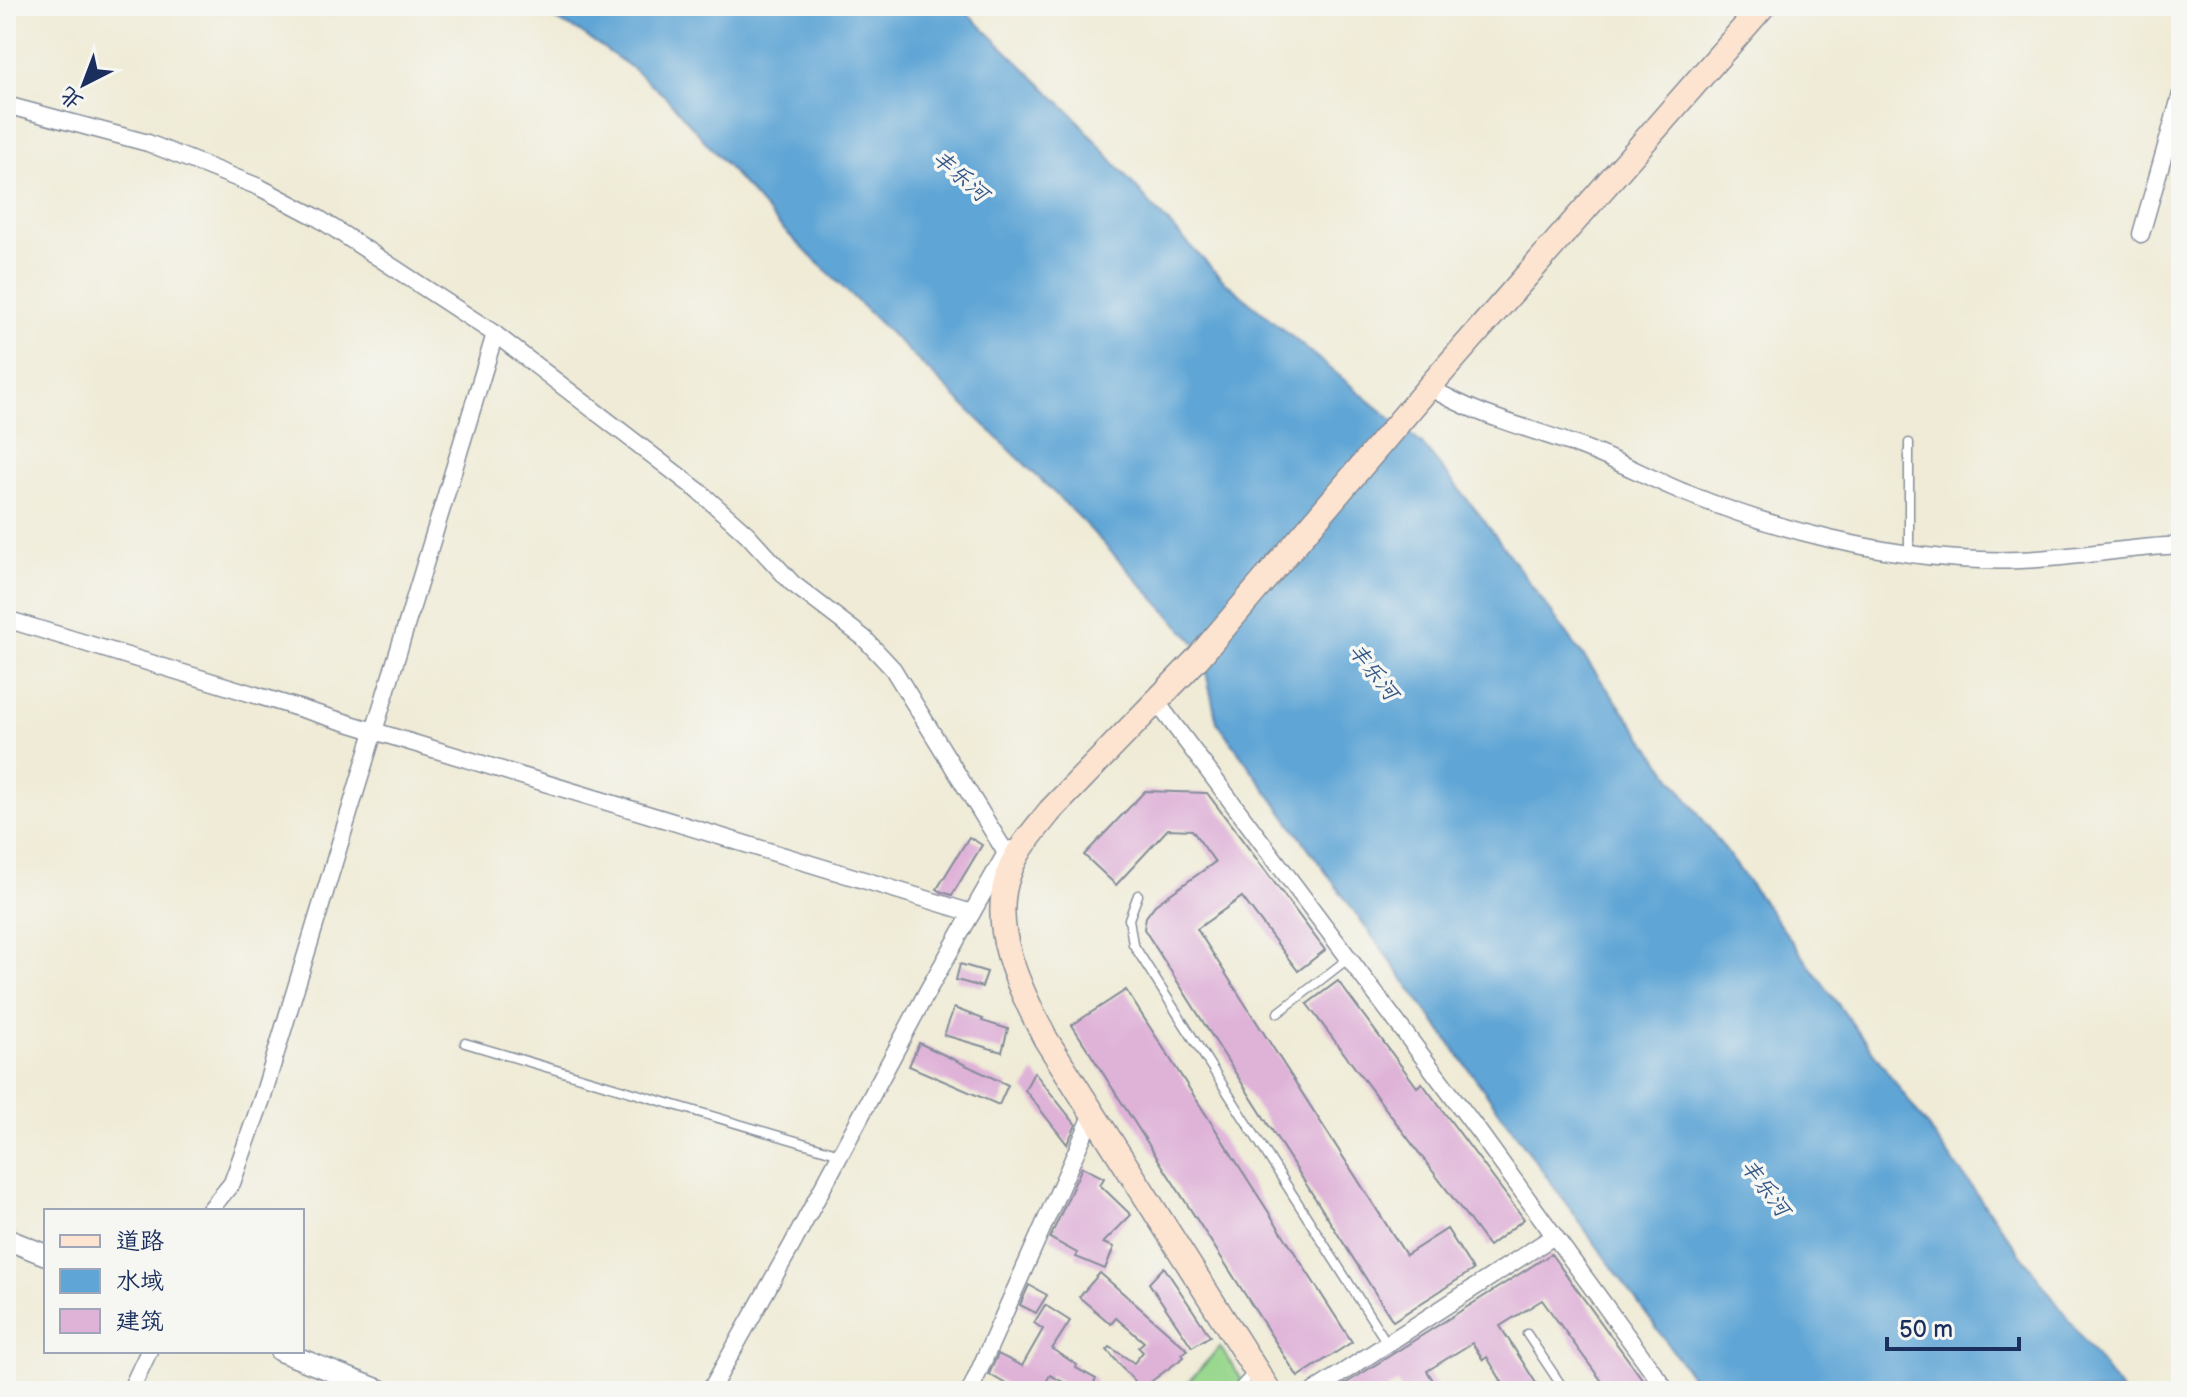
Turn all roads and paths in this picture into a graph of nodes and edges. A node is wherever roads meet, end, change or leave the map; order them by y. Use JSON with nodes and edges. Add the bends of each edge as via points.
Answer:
{"nodes":[{"id":1,"x":1763,"y":6,"type":"edge"},
{"id":2,"x":2181,"y":94,"type":"edge"},
{"id":3,"x":6,"y":105,"type":"edge"},
{"id":4,"x":2141,"y":234,"type":"dead end"},
{"id":5,"x":495,"y":334,"type":"junction"},
{"id":6,"x":1429,"y":387,"type":"junction"},
{"id":7,"x":1909,"y":443,"type":"dead end"},
{"id":8,"x":2181,"y":545,"type":"edge"},
{"id":9,"x":1909,"y":552,"type":"junction"},
{"id":10,"x":6,"y":619,"type":"edge"},
{"id":11,"x":1156,"y":701,"type":"junction"},
{"id":12,"x":374,"y":732,"type":"junction"},
{"id":13,"x":1029,"y":837,"type":"junction"},
{"id":14,"x":1006,"y":853,"type":"junction"},
{"id":15,"x":1138,"y":895,"type":"dead end"},
{"id":16,"x":972,"y":913,"type":"junction"},
{"id":17,"x":1349,"y":958,"type":"junction"},
{"id":18,"x":1278,"y":1013,"type":"dead end"},
{"id":19,"x":465,"y":1043,"type":"dead end"},
{"id":20,"x":1092,"y":1116,"type":"junction"},
{"id":21,"x":840,"y":1155,"type":"junction"},
{"id":22,"x":211,"y":1209,"type":"edge"},
{"id":23,"x":1554,"y":1236,"type":"junction"},
{"id":24,"x":6,"y":1239,"type":"edge"},
{"id":25,"x":44,"y":1254,"type":"edge"},
{"id":26,"x":1527,"y":1334,"type":"dead end"},
{"id":27,"x":1387,"y":1343,"type":"junction"},
{"id":28,"x":148,"y":1353,"type":"edge"},
{"id":29,"x":285,"y":1353,"type":"edge"},
{"id":30,"x":1255,"y":1370,"type":"junction"},
{"id":31,"x":130,"y":1391,"type":"edge"},
{"id":32,"x":382,"y":1391,"type":"edge"},
{"id":33,"x":710,"y":1391,"type":"edge"},
{"id":34,"x":970,"y":1391,"type":"edge"},
{"id":35,"x":1235,"y":1391,"type":"edge"},
{"id":36,"x":1269,"y":1391,"type":"edge"},
{"id":37,"x":1314,"y":1391,"type":"edge"},
{"id":38,"x":1565,"y":1391,"type":"edge"},
{"id":39,"x":1667,"y":1391,"type":"edge"}],
"edges":[{"from":1,"to":6,"type":"main road"},
{"from":2,"to":4,"type":"street"},
{"from":3,"to":5,"type":"street","via":[[148,143],[259,187],[318,218]]},
{"from":5,"to":12,"type":"street"},
{"from":5,"to":14,"type":"street","via":[[700,492],[792,583],[864,638],[893,669]]},
{"from":6,"to":9,"type":"street","via":[[1498,421],[1581,447],[1720,506],[1802,531]]},
{"from":6,"to":11,"type":"main road"},
{"from":7,"to":9,"type":"lane"},
{"from":8,"to":9,"type":"street","via":[[2014,560]]},
{"from":10,"to":12,"type":"street"},
{"from":11,"to":13,"type":"main road"},
{"from":11,"to":17,"type":"street"},
{"from":12,"to":16,"type":"street"},
{"from":12,"to":22,"type":"street","via":[[262,1099],[232,1183]]},
{"from":13,"to":14,"type":"street"},
{"from":13,"to":20,"type":"main road","via":[[1004,888],[1005,936],[1035,1019]]},
{"from":14,"to":16,"type":"street"},
{"from":15,"to":27,"type":"lane","via":[[1129,919],[1133,944]]},
{"from":16,"to":21,"type":"street"},
{"from":17,"to":18,"type":"lane"},
{"from":17,"to":23,"type":"street"},
{"from":19,"to":21,"type":"lane"},
{"from":20,"to":30,"type":"main road"},
{"from":20,"to":34,"type":"street"},
{"from":21,"to":33,"type":"street"},
{"from":23,"to":27,"type":"street"},
{"from":23,"to":39,"type":"street"},
{"from":24,"to":25,"type":"street"},
{"from":26,"to":38,"type":"lane"},
{"from":27,"to":37,"type":"street"},
{"from":28,"to":31,"type":"street"},
{"from":29,"to":32,"type":"street"},
{"from":30,"to":35,"type":"lane"},
{"from":30,"to":36,"type":"main road"}]}
